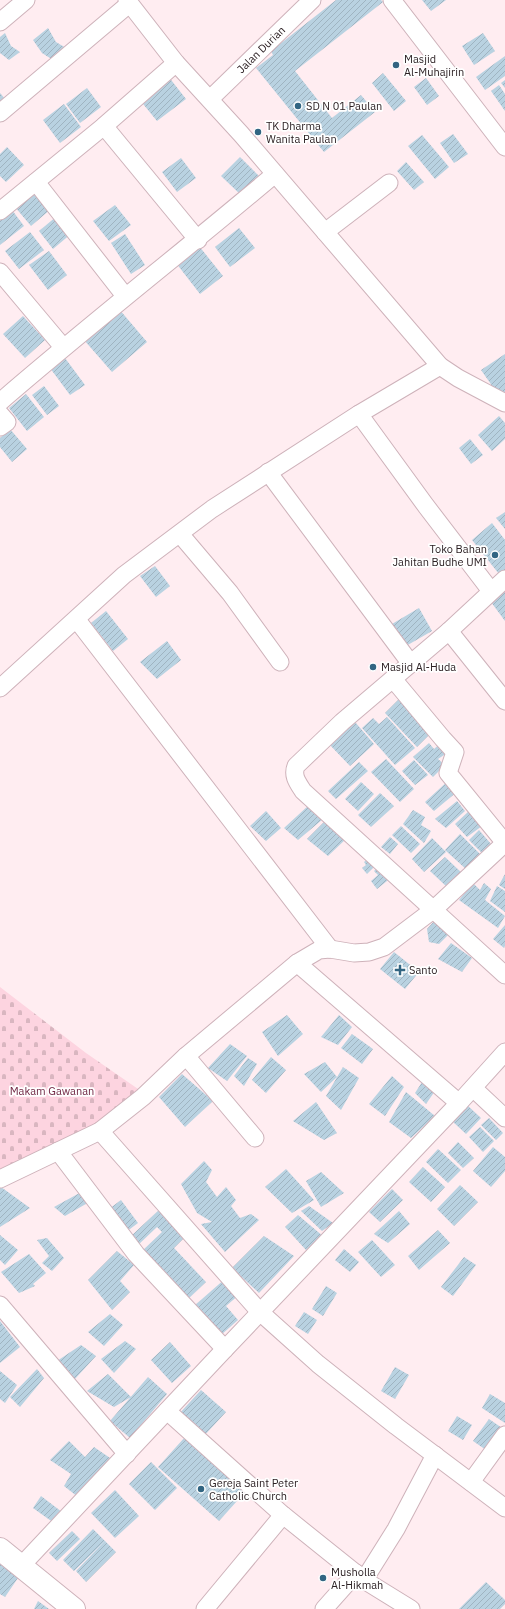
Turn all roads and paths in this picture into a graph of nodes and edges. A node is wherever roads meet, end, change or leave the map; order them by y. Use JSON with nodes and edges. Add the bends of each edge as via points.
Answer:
{"nodes":[{"id":1,"x":26,"y":0,"type":"edge"},
{"id":2,"x":312,"y":0,"type":"edge"},
{"id":3,"x":392,"y":0,"type":"edge"},
{"id":4,"x":128,"y":2,"type":"edge"},
{"id":5,"x":0,"y":22,"type":"edge"},
{"id":6,"x":176,"y":63,"type":"junction"},
{"id":7,"x":210,"y":99,"type":"junction"},
{"id":8,"x":0,"y":114,"type":"edge"},
{"id":9,"x":104,"y":126,"type":"junction"},
{"id":10,"x":505,"y":147,"type":"edge"},
{"id":11,"x":275,"y":174,"type":"junction"},
{"id":12,"x":36,"y":182,"type":"junction"},
{"id":13,"x":389,"y":183,"type":"dead end"},
{"id":14,"x":0,"y":211,"type":"edge"},
{"id":15,"x":324,"y":232,"type":"junction"},
{"id":16,"x":198,"y":240,"type":"junction"},
{"id":17,"x":0,"y":272,"type":"edge"},
{"id":18,"x":125,"y":296,"type":"junction"},
{"id":19,"x":63,"y":347,"type":"junction"},
{"id":20,"x":440,"y":366,"type":"junction"},
{"id":21,"x":0,"y":402,"type":"edge"},
{"id":22,"x":505,"y":403,"type":"edge"},
{"id":23,"x":359,"y":414,"type":"junction"},
{"id":24,"x":268,"y":472,"type":"junction"},
{"id":25,"x":180,"y":534,"type":"junction"},
{"id":26,"x":501,"y":583,"type":"edge"},
{"id":27,"x":77,"y":620,"type":"junction"},
{"id":28,"x":449,"y":631,"type":"junction"},
{"id":29,"x":280,"y":662,"type":"dead end"},
{"id":30,"x":411,"y":664,"type":"junction"},
{"id":31,"x":393,"y":679,"type":"junction"},
{"id":32,"x":0,"y":688,"type":"edge"},
{"id":33,"x":505,"y":701,"type":"edge"},
{"id":34,"x":505,"y":843,"type":"edge"},
{"id":35,"x":433,"y":910,"type":"junction"},
{"id":36,"x":330,"y":949,"type":"junction"},
{"id":37,"x":297,"y":963,"type":"junction"},
{"id":38,"x":505,"y":975,"type":"edge"},
{"id":39,"x":505,"y":1052,"type":"edge"},
{"id":40,"x":186,"y":1056,"type":"junction"},
{"id":41,"x":472,"y":1088,"type":"junction"},
{"id":42,"x":459,"y":1103,"type":"junction"},
{"id":43,"x":505,"y":1118,"type":"edge"},
{"id":44,"x":100,"y":1130,"type":"junction"},
{"id":45,"x":255,"y":1138,"type":"dead end"},
{"id":46,"x":58,"y":1151,"type":"junction"},
{"id":47,"x":0,"y":1179,"type":"edge"},
{"id":48,"x":0,"y":1305,"type":"edge"},
{"id":49,"x":260,"y":1312,"type":"junction"},
{"id":50,"x":225,"y":1348,"type":"junction"},
{"id":51,"x":167,"y":1411,"type":"junction"},
{"id":52,"x":505,"y":1435,"type":"edge"},
{"id":53,"x":127,"y":1454,"type":"junction"},
{"id":54,"x":435,"y":1455,"type":"junction"},
{"id":55,"x":472,"y":1482,"type":"junction"},
{"id":56,"x":505,"y":1508,"type":"edge"},
{"id":57,"x":283,"y":1515,"type":"junction"},
{"id":58,"x":0,"y":1549,"type":"edge"},
{"id":59,"x":21,"y":1566,"type":"junction"},
{"id":60,"x":360,"y":1577,"type":"junction"},
{"id":61,"x":74,"y":1609,"type":"edge"},
{"id":62,"x":205,"y":1609,"type":"edge"},
{"id":63,"x":324,"y":1609,"type":"edge"},
{"id":64,"x":411,"y":1609,"type":"edge"}],
"edges":[{"from":1,"to":5,"type":"street"},
{"from":2,"to":7,"type":"street","name":"Jalan Durian"},
{"from":3,"to":10,"type":"street"},
{"from":4,"to":6,"type":"street"},
{"from":4,"to":8,"type":"street"},
{"from":6,"to":7,"type":"street"},
{"from":6,"to":9,"type":"street"},
{"from":7,"to":11,"type":"street"},
{"from":9,"to":12,"type":"street"},
{"from":9,"to":16,"type":"street"},
{"from":11,"to":15,"type":"street"},
{"from":11,"to":16,"type":"street"},
{"from":12,"to":14,"type":"street"},
{"from":12,"to":18,"type":"street"},
{"from":13,"to":15,"type":"street"},
{"from":15,"to":20,"type":"street"},
{"from":16,"to":18,"type":"street"},
{"from":17,"to":19,"type":"street"},
{"from":18,"to":19,"type":"street"},
{"from":19,"to":21,"type":"street"},
{"from":20,"to":22,"type":"street"},
{"from":20,"to":23,"type":"street"},
{"from":23,"to":24,"type":"street"},
{"from":23,"to":26,"type":"street","via":[[426,506]]},
{"from":24,"to":25,"type":"street","via":[[212,509]]},
{"from":24,"to":30,"type":"street"},
{"from":25,"to":27,"type":"street","via":[[124,574]]},
{"from":25,"to":29,"type":"street","via":[[230,593]]},
{"from":26,"to":28,"type":"street"},
{"from":27,"to":32,"type":"street"},
{"from":27,"to":36,"type":"street"},
{"from":28,"to":30,"type":"street"},
{"from":28,"to":33,"type":"street"},
{"from":30,"to":31,"type":"street"},
{"from":31,"to":34,"type":"street","via":[[455,752],[448,773]]},
{"from":31,"to":35,"type":"street","via":[[342,722],[296,766],[295,778],[303,791]]},
{"from":34,"to":35,"type":"street"},
{"from":35,"to":36,"type":"street","via":[[384,946],[369,952],[354,953]]},
{"from":35,"to":38,"type":"street"},
{"from":36,"to":37,"type":"street","via":[[319,950]]},
{"from":37,"to":40,"type":"street"},
{"from":37,"to":42,"type":"street"},
{"from":39,"to":41,"type":"street"},
{"from":40,"to":44,"type":"street","via":[[142,1097]]},
{"from":40,"to":45,"type":"street"},
{"from":41,"to":42,"type":"street"},
{"from":41,"to":43,"type":"street"},
{"from":42,"to":49,"type":"street"},
{"from":44,"to":46,"type":"street"},
{"from":44,"to":49,"type":"street"},
{"from":46,"to":47,"type":"street"},
{"from":46,"to":50,"type":"street","via":[[136,1254]]},
{"from":48,"to":53,"type":"street"},
{"from":49,"to":50,"type":"street"},
{"from":49,"to":54,"type":"street","via":[[318,1364]]},
{"from":50,"to":51,"type":"street"},
{"from":51,"to":53,"type":"street"},
{"from":51,"to":57,"type":"street"},
{"from":52,"to":55,"type":"street"},
{"from":53,"to":59,"type":"street"},
{"from":54,"to":55,"type":"street"},
{"from":54,"to":60,"type":"street","via":[[396,1529]]},
{"from":55,"to":56,"type":"street"},
{"from":57,"to":60,"type":"street"},
{"from":57,"to":62,"type":"street"},
{"from":58,"to":59,"type":"main road"},
{"from":59,"to":61,"type":"main road"},
{"from":60,"to":63,"type":"street"},
{"from":60,"to":64,"type":"street"}]}
